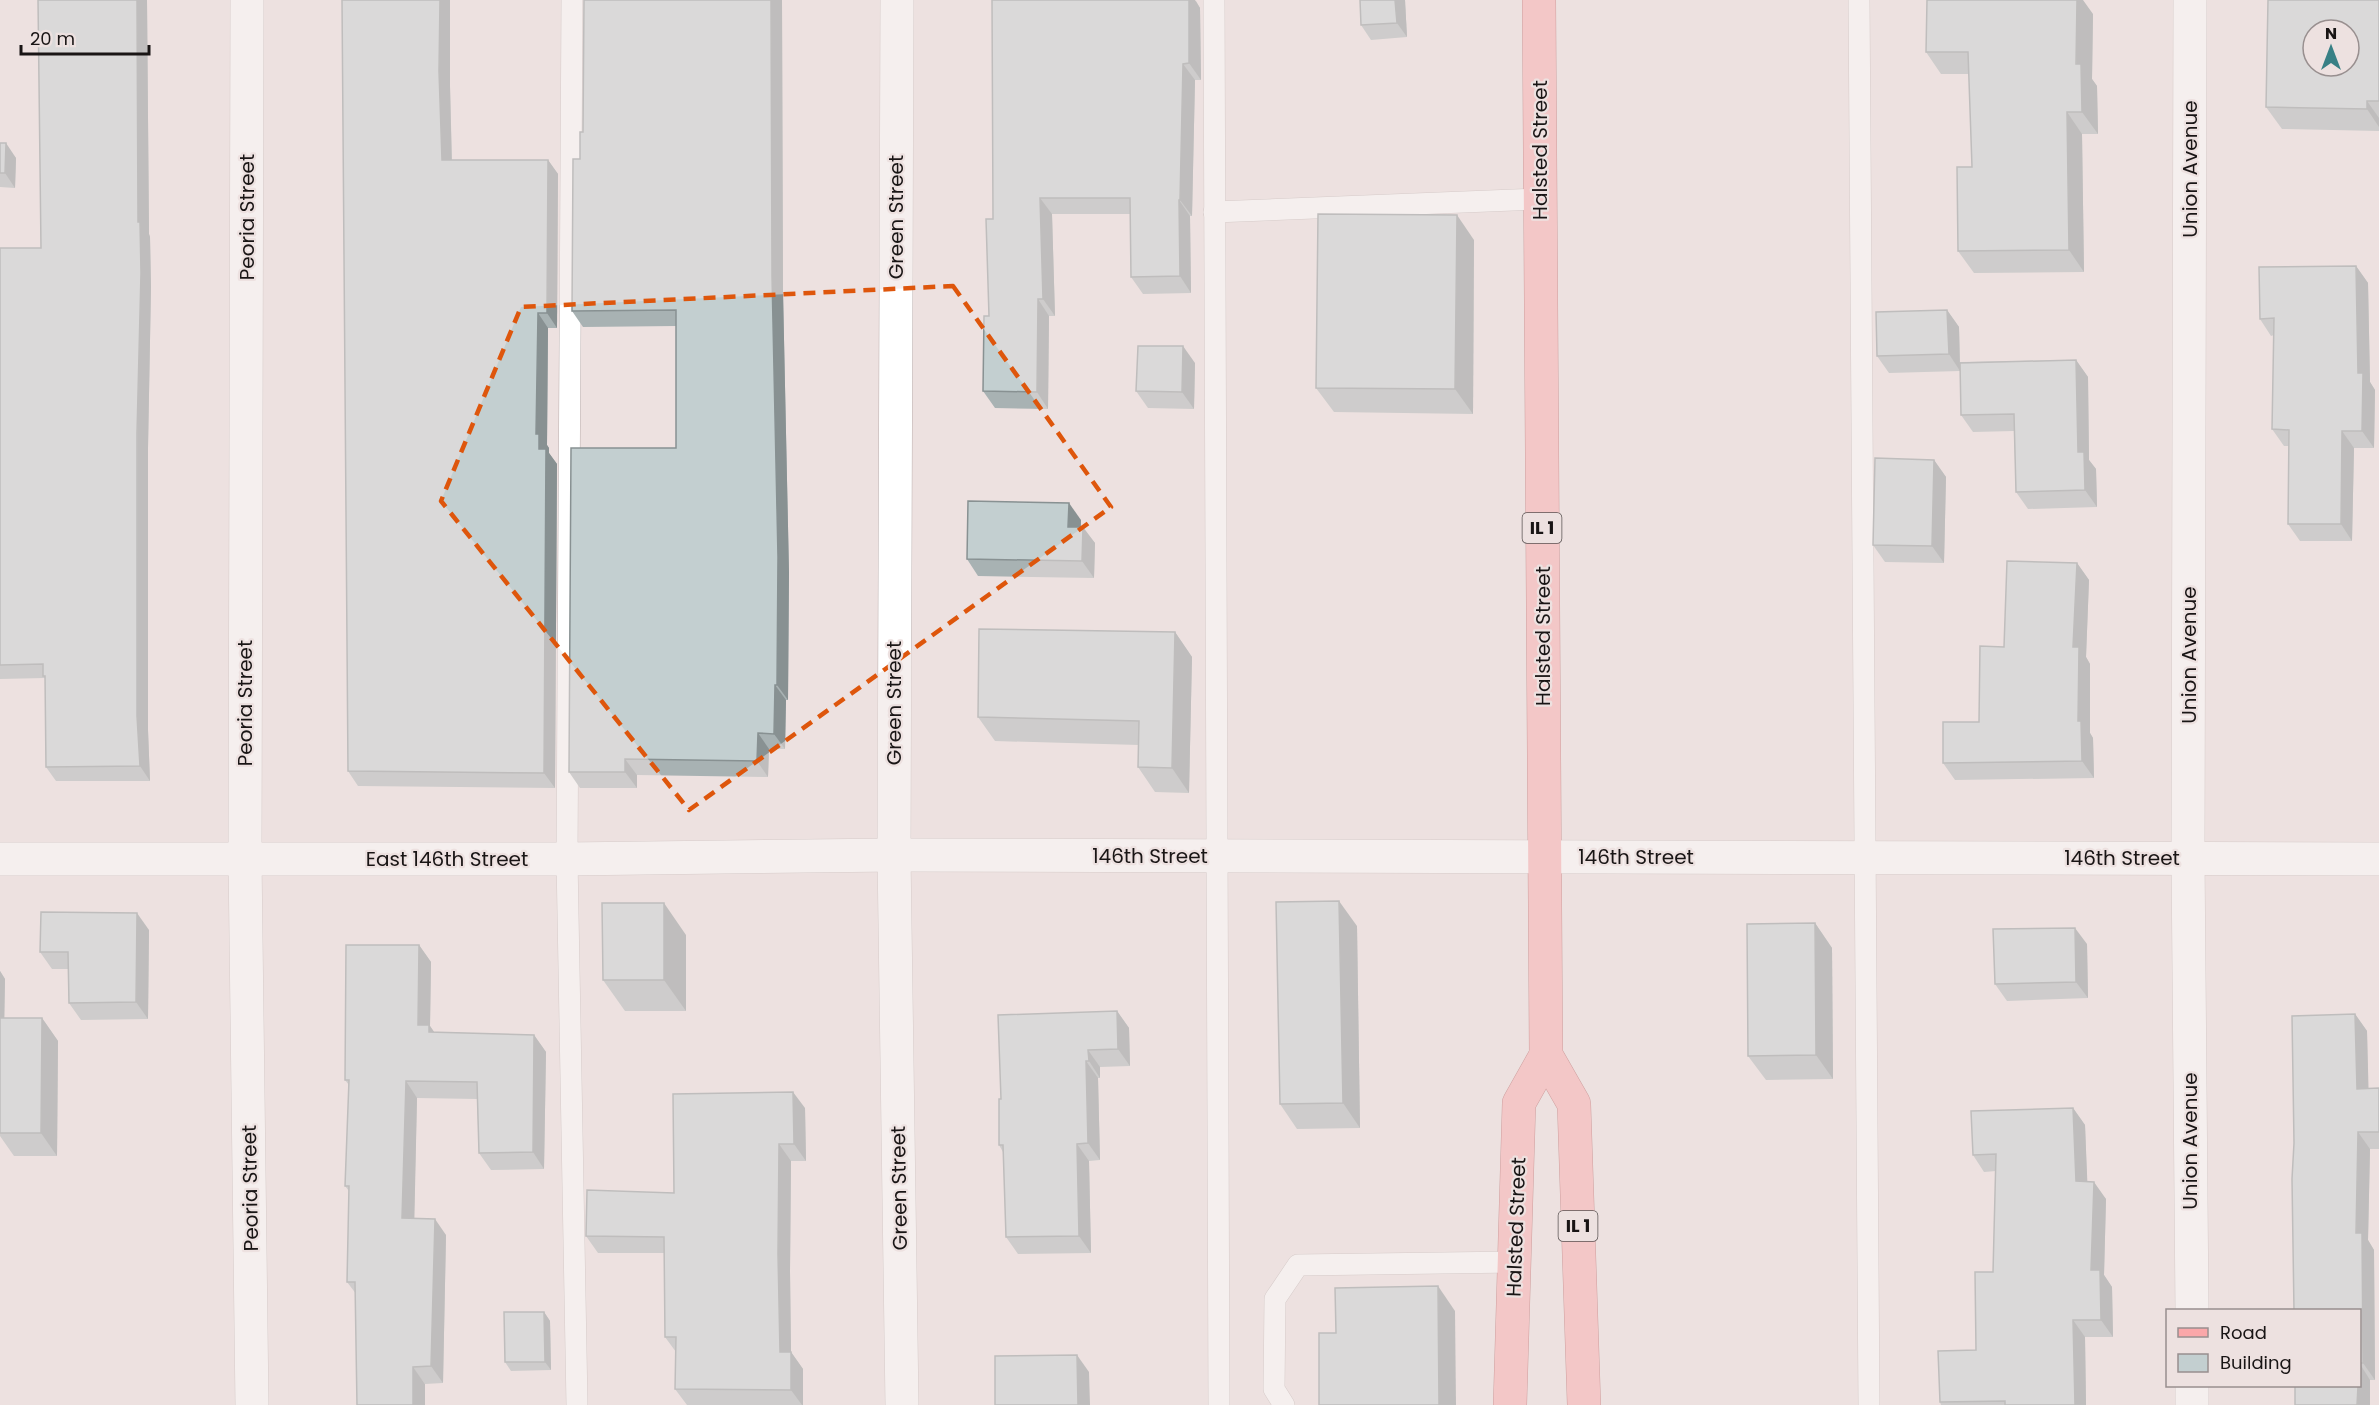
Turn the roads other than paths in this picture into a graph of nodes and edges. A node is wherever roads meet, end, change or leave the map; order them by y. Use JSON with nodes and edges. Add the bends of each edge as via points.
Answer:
{"nodes":[{"id":1,"x":247,"y":0,"type":"edge"},
{"id":2,"x":572,"y":0,"type":"edge"},
{"id":3,"x":897,"y":0,"type":"edge"},
{"id":4,"x":1214,"y":0,"type":"edge"},
{"id":5,"x":1539,"y":0,"type":"edge"},
{"id":6,"x":1859,"y":0,"type":"edge"},
{"id":7,"x":2190,"y":0,"type":"edge"},
{"id":8,"x":1540,"y":199,"type":"junction"},
{"id":9,"x":1214,"y":212,"type":"junction"},
{"id":10,"x":894,"y":855,"type":"junction"},
{"id":11,"x":1216,"y":856,"type":"junction"},
{"id":12,"x":1545,"y":856,"type":"junction"},
{"id":13,"x":1866,"y":857,"type":"junction"},
{"id":14,"x":2188,"y":858,"type":"junction"},
{"id":15,"x":0,"y":859,"type":"edge"},
{"id":16,"x":245,"y":859,"type":"junction"},
{"id":17,"x":567,"y":859,"type":"junction"},
{"id":18,"x":2379,"y":859,"type":"edge"},
{"id":19,"x":1546,"y":1055,"type":"junction"},
{"id":20,"x":1515,"y":1262,"type":"junction"},
{"id":21,"x":2192,"y":1309,"type":"edge"},
{"id":22,"x":2192,"y":1387,"type":"edge"},
{"id":23,"x":252,"y":1405,"type":"edge"},
{"id":24,"x":577,"y":1405,"type":"edge"},
{"id":25,"x":902,"y":1405,"type":"edge"},
{"id":26,"x":1219,"y":1405,"type":"edge"},
{"id":27,"x":1284,"y":1405,"type":"edge"},
{"id":28,"x":1510,"y":1405,"type":"edge"},
{"id":29,"x":1584,"y":1405,"type":"edge"},
{"id":30,"x":1869,"y":1405,"type":"edge"},
{"id":31,"x":2192,"y":1405,"type":"edge"}],
"edges":[{"from":1,"to":16,"type":"street","name":"Peoria Street"},
{"from":2,"to":17,"type":"lane"},
{"from":3,"to":10,"type":"street","name":"Green Street"},
{"from":4,"to":9,"type":"lane"},
{"from":5,"to":8,"type":"main road","name":"Halsted Street","number":"IL 1"},
{"from":6,"to":13,"type":"lane"},
{"from":7,"to":14,"type":"street","name":"Union Avenue"},
{"from":8,"to":9,"type":"lane"},
{"from":8,"to":12,"type":"main road","name":"Halsted Street","number":"IL 1"},
{"from":9,"to":11,"type":"lane"},
{"from":10,"to":11,"type":"street","name":"146th Street"},
{"from":10,"to":17,"type":"street","name":"East 146th Street"},
{"from":10,"to":25,"type":"street","name":"Green Street"},
{"from":11,"to":12,"type":"street","name":"146th Street"},
{"from":11,"to":26,"type":"lane"},
{"from":12,"to":13,"type":"street","name":"146th Street"},
{"from":12,"to":19,"type":"main road","name":"Halsted Street","number":"IL 1"},
{"from":13,"to":14,"type":"street","name":"146th Street"},
{"from":13,"to":30,"type":"lane"},
{"from":14,"to":18,"type":"street","name":"146th Street"},
{"from":14,"to":21,"type":"street","name":"Union Avenue"},
{"from":15,"to":16,"type":"street","name":"East 146th Street"},
{"from":16,"to":17,"type":"street","name":"East 146th Street"},
{"from":16,"to":23,"type":"street","name":"Peoria Street"},
{"from":17,"to":24,"type":"lane"},
{"from":19,"to":20,"type":"main road","name":"Halsted Street","number":"IL 1","via":[[1520,1103]]},
{"from":19,"to":29,"type":"main road","name":"Halsted Street","number":"IL 1","via":[[1574,1104]]},
{"from":20,"to":27,"type":"lane","via":[[1298,1265],[1275,1299],[1274,1389]]},
{"from":20,"to":28,"type":"main road","name":"Halsted Street","number":"IL 1"},
{"from":22,"to":31,"type":"street"}]}
